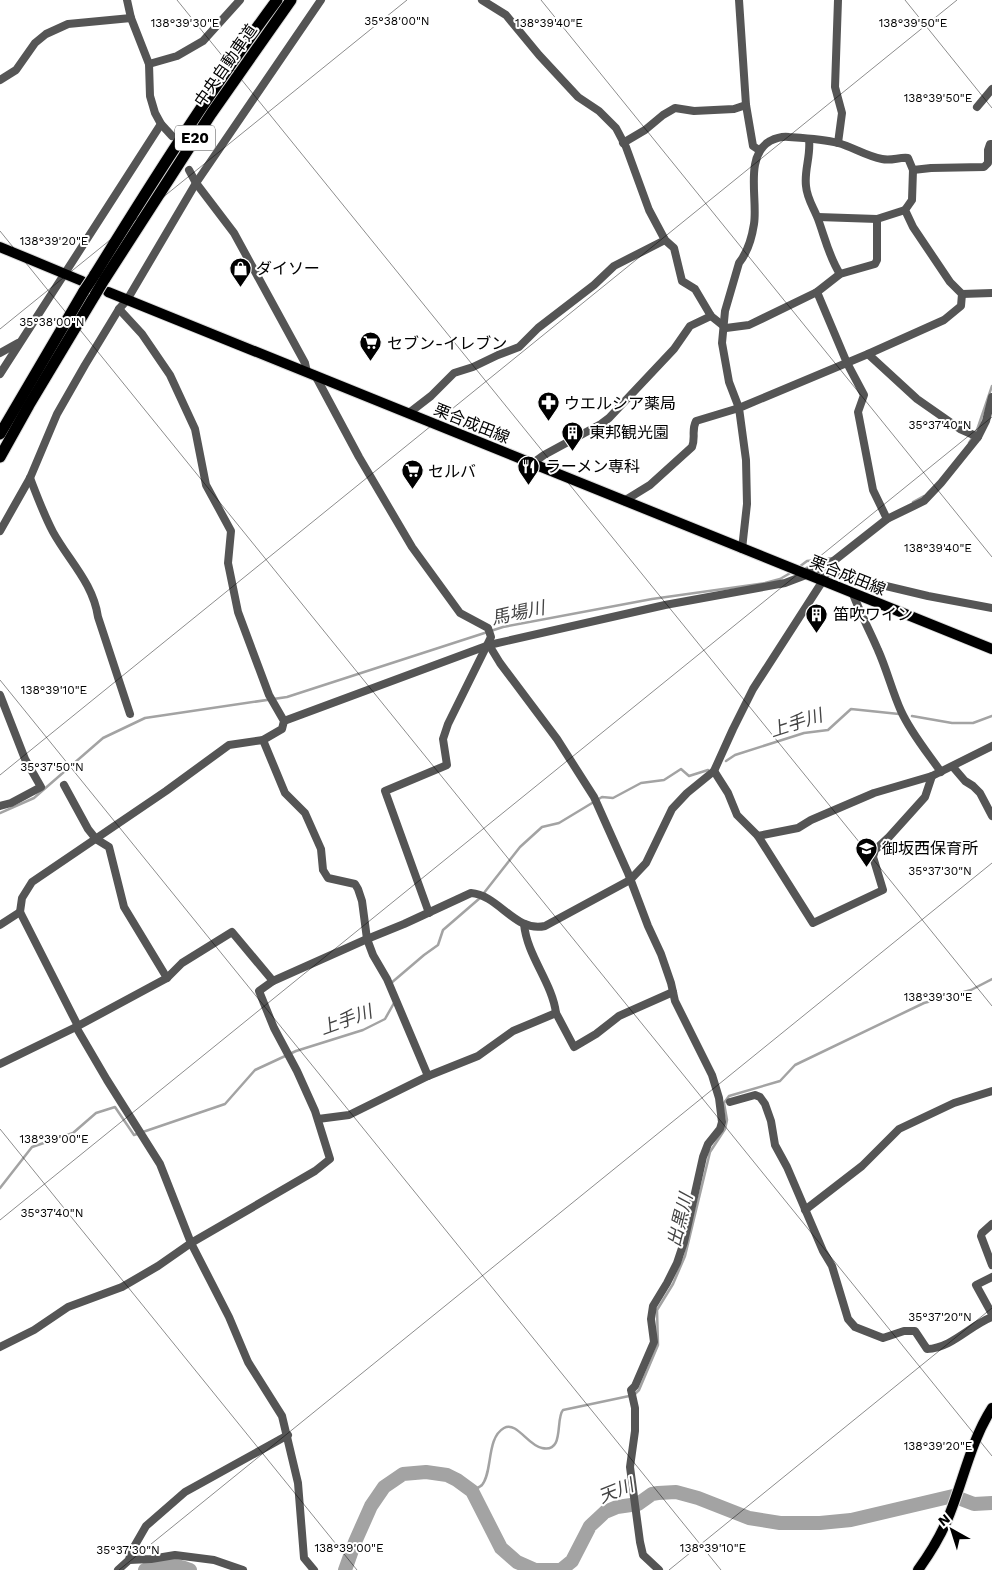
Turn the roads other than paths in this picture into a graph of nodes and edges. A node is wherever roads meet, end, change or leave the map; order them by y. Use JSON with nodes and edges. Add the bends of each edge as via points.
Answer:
{"nodes":[{"id":1,"x":127,"y":0,"type":"edge"},
{"id":2,"x":240,"y":0,"type":"edge"},
{"id":3,"x":277,"y":0,"type":"edge"},
{"id":4,"x":291,"y":0,"type":"edge"},
{"id":5,"x":321,"y":0,"type":"edge"},
{"id":6,"x":482,"y":0,"type":"edge"},
{"id":7,"x":738,"y":0,"type":"edge"},
{"id":8,"x":838,"y":0,"type":"edge"},
{"id":9,"x":132,"y":18,"type":"junction"},
{"id":10,"x":149,"y":64,"type":"junction"},
{"id":11,"x":0,"y":80,"type":"edge"},
{"id":12,"x":992,"y":89,"type":"edge"},
{"id":13,"x":746,"y":105,"type":"junction"},
{"id":14,"x":977,"y":107,"type":"dead end"},
{"id":15,"x":161,"y":124,"type":"junction"},
{"id":16,"x":172,"y":136,"type":"dead end"},
{"id":17,"x":809,"y":139,"type":"junction"},
{"id":18,"x":623,"y":142,"type":"junction"},
{"id":19,"x":838,"y":143,"type":"junction"},
{"id":20,"x":992,"y":144,"type":"edge"},
{"id":21,"x":760,"y":150,"type":"junction"},
{"id":22,"x":189,"y":170,"type":"dead end"},
{"id":23,"x":913,"y":170,"type":"junction"},
{"id":24,"x":196,"y":184,"type":"junction"},
{"id":25,"x":906,"y":210,"type":"junction"},
{"id":26,"x":818,"y":217,"type":"junction"},
{"id":27,"x":877,"y":219,"type":"junction"},
{"id":28,"x":665,"y":240,"type":"junction"},
{"id":29,"x":0,"y":247,"type":"edge"},
{"id":30,"x":65,"y":274,"type":"junction"},
{"id":31,"x":840,"y":274,"type":"junction"},
{"id":32,"x":99,"y":278,"type":"junction"},
{"id":33,"x":83,"y":286,"type":"junction"},
{"id":34,"x":108,"y":292,"type":"dead end"},
{"id":35,"x":817,"y":292,"type":"junction"},
{"id":36,"x":992,"y":293,"type":"edge"},
{"id":37,"x":962,"y":294,"type":"junction"},
{"id":38,"x":127,"y":300,"type":"junction"},
{"id":39,"x":119,"y":309,"type":"junction"},
{"id":40,"x":711,"y":316,"type":"junction"},
{"id":41,"x":722,"y":326,"type":"junction"},
{"id":42,"x":20,"y":341,"type":"junction"},
{"id":43,"x":0,"y":353,"type":"edge"},
{"id":44,"x":868,"y":354,"type":"junction"},
{"id":45,"x":847,"y":363,"type":"junction"},
{"id":46,"x":0,"y":374,"type":"edge"},
{"id":47,"x":311,"y":374,"type":"junction"},
{"id":48,"x":992,"y":397,"type":"edge"},
{"id":49,"x":739,"y":408,"type":"junction"},
{"id":50,"x":409,"y":413,"type":"junction"},
{"id":51,"x":989,"y":423,"type":"edge"},
{"id":52,"x":0,"y":434,"type":"edge"},
{"id":53,"x":974,"y":435,"type":"junction"},
{"id":54,"x":0,"y":457,"type":"edge"},
{"id":55,"x":533,"y":463,"type":"junction"},
{"id":56,"x":30,"y":478,"type":"junction"},
{"id":57,"x":624,"y":501,"type":"junction"},
{"id":58,"x":885,"y":516,"type":"junction"},
{"id":59,"x":0,"y":531,"type":"edge"},
{"id":60,"x":742,"y":549,"type":"junction"},
{"id":61,"x":803,"y":574,"type":"junction"},
{"id":62,"x":825,"y":577,"type":"junction"},
{"id":63,"x":853,"y":594,"type":"junction"},
{"id":64,"x":992,"y":608,"type":"edge"},
{"id":65,"x":490,"y":640,"type":"junction"},
{"id":66,"x":992,"y":649,"type":"edge"},
{"id":67,"x":0,"y":695,"type":"edge"},
{"id":68,"x":130,"y":714,"type":"dead end"},
{"id":69,"x":284,"y":721,"type":"junction"},
{"id":70,"x":262,"y":740,"type":"junction"},
{"id":71,"x":992,"y":746,"type":"edge"},
{"id":72,"x":953,"y":767,"type":"junction"},
{"id":73,"x":714,"y":770,"type":"junction"},
{"id":74,"x":941,"y":772,"type":"junction"},
{"id":75,"x":932,"y":776,"type":"junction"},
{"id":76,"x":64,"y":785,"type":"dead end"},
{"id":77,"x":0,"y":806,"type":"edge"},
{"id":78,"x":992,"y":816,"type":"edge"},
{"id":79,"x":758,"y":836,"type":"junction"},
{"id":80,"x":96,"y":839,"type":"junction"},
{"id":81,"x":630,"y":880,"type":"junction"},
{"id":82,"x":20,"y":912,"type":"junction"},
{"id":83,"x":429,"y":913,"type":"junction"},
{"id":84,"x":0,"y":924,"type":"edge"},
{"id":85,"x":524,"y":924,"type":"junction"},
{"id":86,"x":367,"y":939,"type":"junction"},
{"id":87,"x":167,"y":978,"type":"junction"},
{"id":88,"x":273,"y":981,"type":"junction"},
{"id":89,"x":673,"y":992,"type":"junction"},
{"id":90,"x":556,"y":1013,"type":"junction"},
{"id":91,"x":76,"y":1026,"type":"junction"},
{"id":92,"x":0,"y":1064,"type":"edge"},
{"id":93,"x":428,"y":1076,"type":"junction"},
{"id":94,"x":992,"y":1090,"type":"edge"},
{"id":95,"x":730,"y":1102,"type":"dead end"},
{"id":96,"x":318,"y":1119,"type":"junction"},
{"id":97,"x":805,"y":1210,"type":"junction"},
{"id":98,"x":992,"y":1224,"type":"edge"},
{"id":99,"x":191,"y":1243,"type":"junction"},
{"id":100,"x":992,"y":1265,"type":"edge"},
{"id":101,"x":992,"y":1277,"type":"edge"},
{"id":102,"x":992,"y":1315,"type":"edge"},
{"id":103,"x":0,"y":1347,"type":"edge"},
{"id":104,"x":992,"y":1408,"type":"edge"},
{"id":105,"x":288,"y":1436,"type":"junction"},
{"id":106,"x":129,"y":1560,"type":"junction"},
{"id":107,"x":224,"y":1568,"type":"edge"},
{"id":108,"x":118,"y":1570,"type":"edge"},
{"id":109,"x":243,"y":1570,"type":"edge"},
{"id":110,"x":314,"y":1570,"type":"edge"},
{"id":111,"x":659,"y":1570,"type":"edge"},
{"id":112,"x":918,"y":1570,"type":"edge"}],
"edges":[{"from":1,"to":9,"type":"street"},
{"from":2,"to":10,"type":"street","via":[[203,41],[177,56]]},
{"from":3,"to":32,"type":"highway","name":"中央自動車道","number":"E20","via":[[148,188]]},
{"from":4,"to":32,"type":"highway","name":"中央自動車道","number":"E20"},
{"from":5,"to":24,"type":"street"},
{"from":6,"to":18,"type":"street","via":[[506,15],[578,97],[616,128]]},
{"from":7,"to":13,"type":"street"},
{"from":8,"to":19,"type":"street","via":[[835,88],[842,113]]},
{"from":9,"to":10,"type":"street"},
{"from":9,"to":11,"type":"street","via":[[68,24],[46,34],[35,43],[16,70]]},
{"from":10,"to":15,"type":"street","via":[[150,96]]},
{"from":12,"to":14,"type":"street"},
{"from":13,"to":18,"type":"street","via":[[694,111],[675,108]]},
{"from":13,"to":21,"type":"street","via":[[753,146]]},
{"from":15,"to":16,"type":"street"},
{"from":15,"to":30,"type":"street"},
{"from":17,"to":19,"type":"street"},
{"from":17,"to":21,"type":"street","via":[[781,137]]},
{"from":17,"to":26,"type":"street","via":[[806,186]]},
{"from":18,"to":28,"type":"street","via":[[649,210]]},
{"from":19,"to":23,"type":"street","via":[[882,159],[908,158]]},
{"from":20,"to":23,"type":"street","via":[[984,167]]},
{"from":21,"to":41,"type":"street","via":[[755,169],[754,224],[739,263]]},
{"from":22,"to":24,"type":"street"},
{"from":23,"to":25,"type":"street","via":[[912,200]]},
{"from":24,"to":38,"type":"street"},
{"from":24,"to":47,"type":"street","via":[[234,233]]},
{"from":25,"to":27,"type":"street"},
{"from":25,"to":37,"type":"street","via":[[913,227],[950,282]]},
{"from":26,"to":27,"type":"street"},
{"from":26,"to":31,"type":"street","via":[[832,262]]},
{"from":27,"to":31,"type":"street","via":[[875,264]]},
{"from":28,"to":40,"type":"street","via":[[674,248],[682,280],[695,288]]},
{"from":28,"to":50,"type":"street","via":[[614,266],[519,347],[454,373]]},
{"from":29,"to":30,"type":"main road"},
{"from":30,"to":33,"type":"main road"},
{"from":30,"to":42,"type":"street"},
{"from":31,"to":35,"type":"street"},
{"from":32,"to":33,"type":"highway","name":"中央自動車道","number":"E20","bridge":true},
{"from":32,"to":54,"type":"highway","name":"中央自動車道","number":"E20","bridge":true,"via":[[95,295]]},
{"from":33,"to":52,"type":"highway","name":"中央自動車道","number":"E20"},
{"from":34,"to":38,"type":"main road","name":"栗合成田線"},
{"from":35,"to":41,"type":"street","via":[[749,325]]},
{"from":35,"to":45,"type":"street"},
{"from":36,"to":37,"type":"street"},
{"from":37,"to":44,"type":"street","via":[[961,306],[944,320]]},
{"from":38,"to":39,"type":"street"},
{"from":38,"to":47,"type":"main road","name":"栗合成田線"},
{"from":39,"to":56,"type":"street","via":[[57,414]]},
{"from":39,"to":69,"type":"street","via":[[142,334],[170,375],[196,429],[206,485],[231,530],[228,563],[238,612],[269,695]]},
{"from":40,"to":41,"type":"street"},
{"from":40,"to":55,"type":"street","via":[[690,326],[674,350],[610,418]]},
{"from":41,"to":49,"type":"street","via":[[729,382]]},
{"from":42,"to":43,"type":"street"},
{"from":42,"to":46,"type":"street"},
{"from":44,"to":45,"type":"street"},
{"from":44,"to":53,"type":"street","via":[[917,399]]},
{"from":45,"to":49,"type":"street"},
{"from":45,"to":58,"type":"street","via":[[864,395],[858,412],[874,490]]},
{"from":47,"to":50,"type":"main road","name":"栗合成田線"},
{"from":47,"to":65,"type":"street","via":[[412,547],[460,613],[488,628]]},
{"from":48,"to":51,"type":"street"},
{"from":49,"to":57,"type":"street","via":[[696,421],[692,429],[692,447],[650,484]]},
{"from":49,"to":60,"type":"street","via":[[748,504]]},
{"from":50,"to":55,"type":"main road","name":"栗合成田線"},
{"from":51,"to":53,"type":"street"},
{"from":53,"to":58,"type":"street","via":[[954,469],[924,501]]},
{"from":55,"to":57,"type":"main road","name":"栗合成田線"},
{"from":56,"to":59,"type":"street"},
{"from":56,"to":68,"type":"street","via":[[52,531],[77,566],[96,602]]},
{"from":57,"to":60,"type":"main road","name":"栗合成田線"},
{"from":58,"to":62,"type":"street","via":[[831,563]]},
{"from":60,"to":61,"type":"main road","name":"栗合成田線"},
{"from":61,"to":62,"type":"main road","name":"栗合成田線"},
{"from":61,"to":65,"type":"street","via":[[785,583]]},
{"from":62,"to":63,"type":"main road","name":"栗合成田線"},
{"from":62,"to":64,"type":"street"},
{"from":62,"to":73,"type":"street","via":[[753,689]]},
{"from":63,"to":66,"type":"main road","name":"栗合成田線"},
{"from":63,"to":74,"type":"street","via":[[879,650],[901,711]]},
{"from":65,"to":69,"type":"street"},
{"from":65,"to":81,"type":"street","via":[[500,663],[557,739],[595,801]]},
{"from":65,"to":83,"type":"street","via":[[448,724],[443,739],[447,765],[385,791]]},
{"from":67,"to":77,"type":"street","via":[[25,759],[41,787]]},
{"from":69,"to":70,"type":"street","via":[[282,729]]},
{"from":70,"to":80,"type":"street","via":[[229,744]]},
{"from":70,"to":86,"type":"street","via":[[286,792],[305,813],[321,849],[323,870],[328,878],[355,884],[358,889]]},
{"from":71,"to":72,"type":"street"},
{"from":72,"to":74,"type":"street"},
{"from":72,"to":78,"type":"street","via":[[980,793]]},
{"from":73,"to":79,"type":"street","via":[[737,815]]},
{"from":73,"to":81,"type":"street","via":[[672,809],[646,863]]},
{"from":74,"to":75,"type":"street"},
{"from":75,"to":79,"type":"street","via":[[874,793],[798,828]]},
{"from":75,"to":79,"type":"street","via":[[925,797],[875,850],[873,857],[883,890],[813,923]]},
{"from":76,"to":80,"type":"street"},
{"from":80,"to":82,"type":"street","via":[[32,882],[22,898]]},
{"from":80,"to":87,"type":"street","via":[[109,847],[124,907]]},
{"from":81,"to":85,"type":"street","via":[[545,926],[536,928]]},
{"from":81,"to":89,"type":"street"},
{"from":82,"to":84,"type":"street"},
{"from":82,"to":91,"type":"street"},
{"from":83,"to":85,"type":"street","via":[[471,893],[481,894]]},
{"from":83,"to":86,"type":"street"},
{"from":85,"to":90,"type":"street","via":[[525,936],[554,999]]},
{"from":86,"to":88,"type":"street"},
{"from":86,"to":93,"type":"street"},
{"from":87,"to":88,"type":"street","via":[[182,964],[232,932]]},
{"from":87,"to":91,"type":"street"},
{"from":88,"to":96,"type":"street","via":[[260,991],[274,1028]]},
{"from":89,"to":90,"type":"street","via":[[619,1016],[574,1047]]},
{"from":89,"to":111,"type":"street","via":[[712,1075],[722,1122],[703,1157],[677,1263],[653,1306],[654,1342],[632,1395],[635,1431],[630,1467],[643,1555]]},
{"from":90,"to":93,"type":"street","via":[[513,1031],[478,1056]]},
{"from":91,"to":92,"type":"street"},
{"from":91,"to":99,"type":"street","via":[[160,1164]]},
{"from":93,"to":96,"type":"street","via":[[349,1115]]},
{"from":94,"to":97,"type":"street","via":[[954,1103],[899,1129],[862,1166]]},
{"from":95,"to":97,"type":"street","via":[[755,1094],[765,1104],[775,1145]]},
{"from":96,"to":99,"type":"street","via":[[330,1159]]},
{"from":97,"to":102,"type":"street","via":[[832,1266],[848,1319],[855,1327],[883,1338],[904,1330],[915,1331],[927,1349],[953,1341]]},
{"from":98,"to":100,"type":"street","via":[[981,1236]]},
{"from":99,"to":103,"type":"street","via":[[122,1288],[68,1307],[34,1330]]},
{"from":99,"to":105,"type":"street","via":[[248,1362],[282,1416]]},
{"from":101,"to":102,"type":"street","via":[[976,1285]]},
{"from":104,"to":112,"type":"main road","via":[[976,1436],[939,1539]]},
{"from":105,"to":106,"type":"street","via":[[185,1492],[146,1526]]},
{"from":105,"to":110,"type":"street","via":[[298,1483],[304,1558]]},
{"from":106,"to":107,"type":"street","via":[[175,1555],[196,1557]]},
{"from":106,"to":108,"type":"street"},
{"from":107,"to":109,"type":"street"}]}
